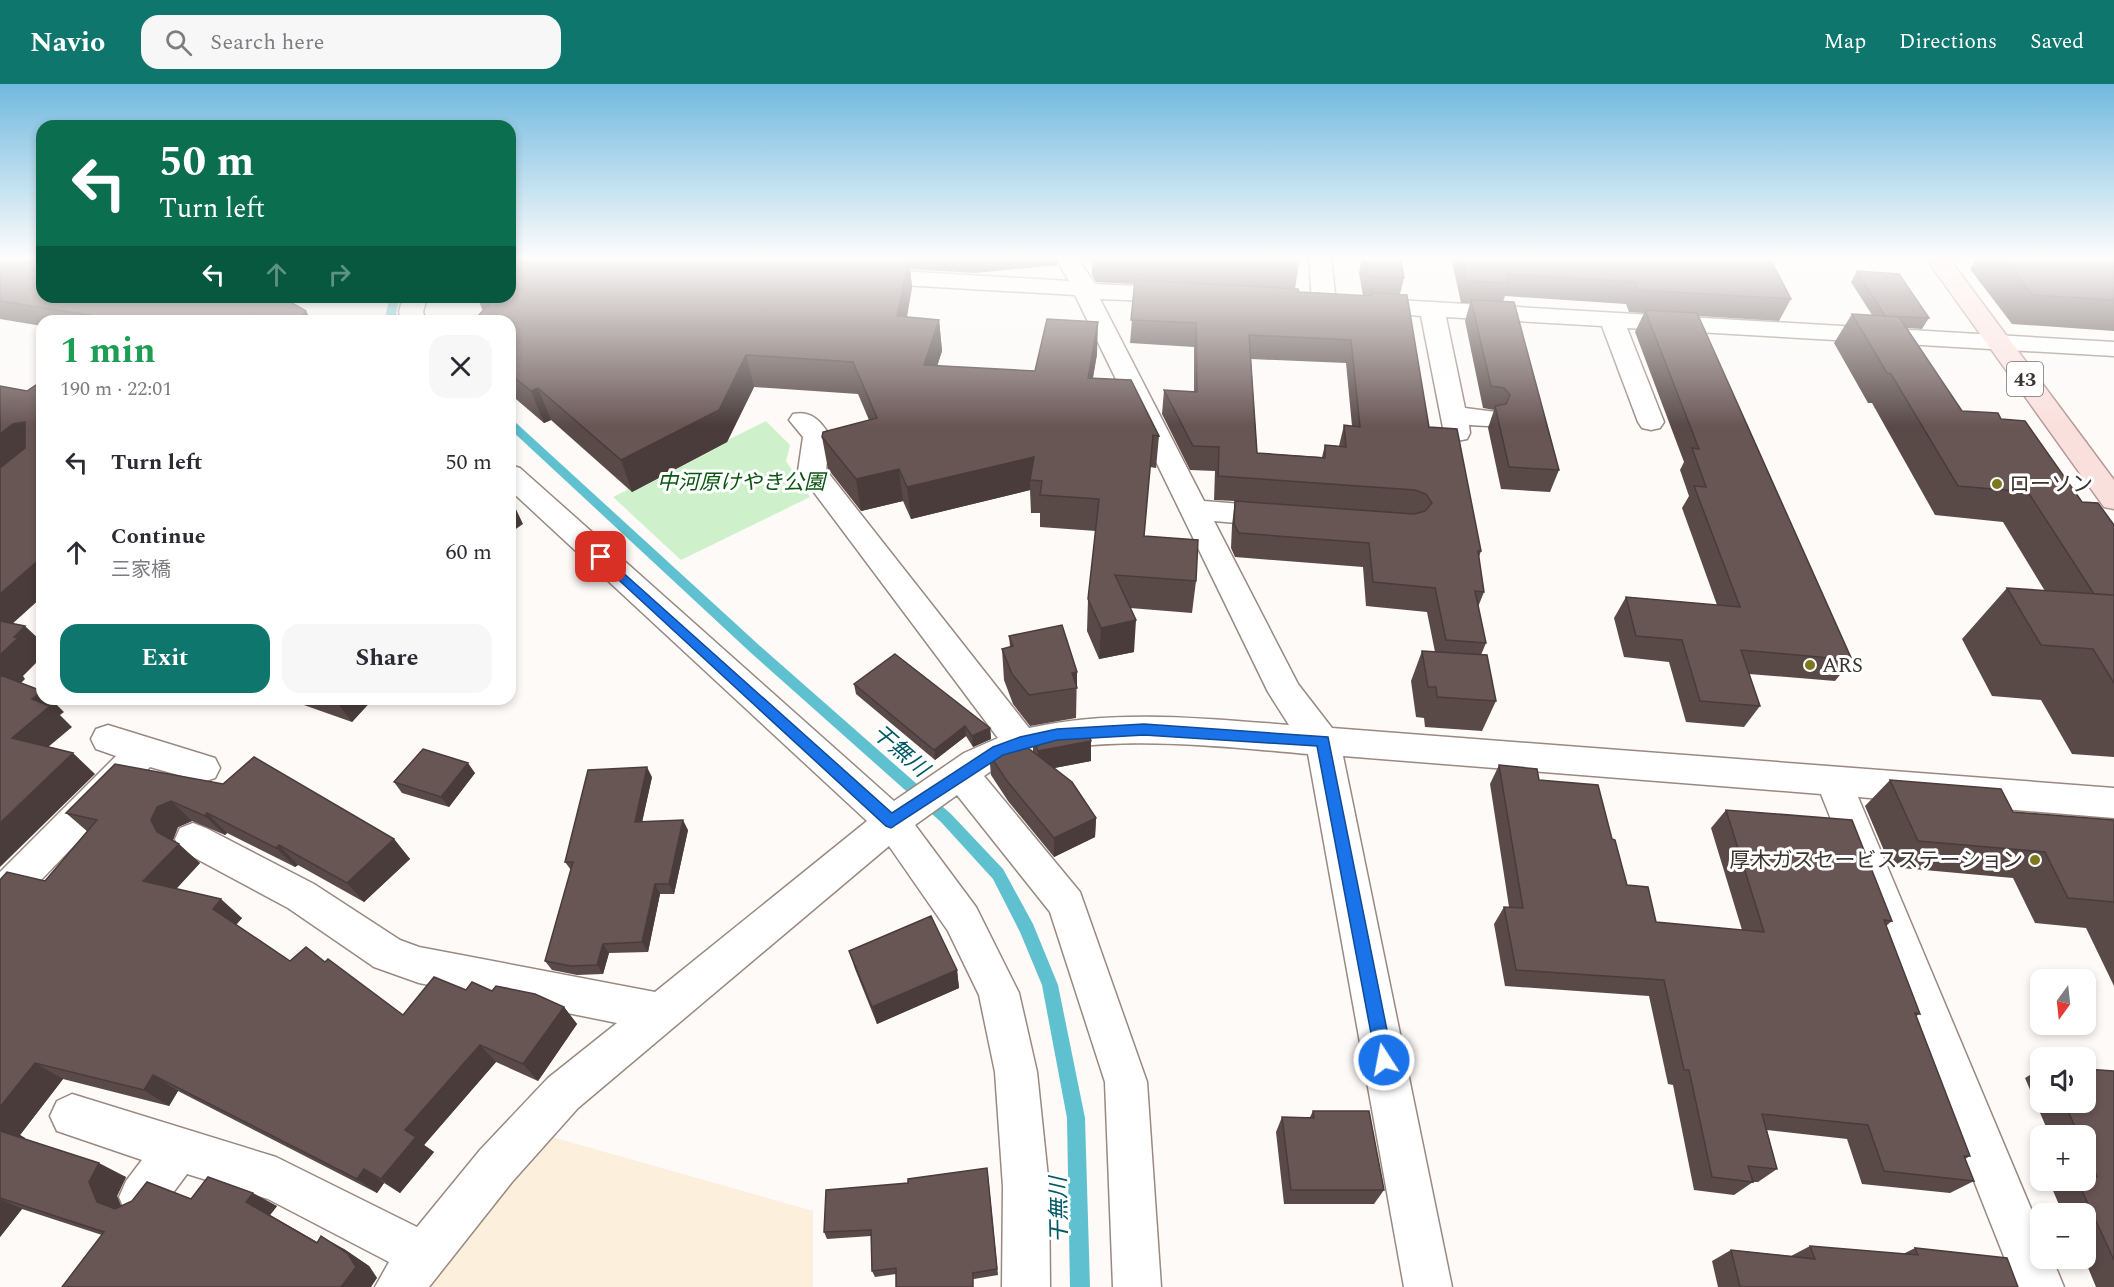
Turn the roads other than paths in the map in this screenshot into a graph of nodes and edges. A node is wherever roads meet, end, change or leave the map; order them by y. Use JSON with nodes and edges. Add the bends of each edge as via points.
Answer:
{"nodes":[{"id":1,"x":1095,"y":313,"type":"edge"},
{"id":2,"x":1433,"y":313,"type":"edge"},
{"id":3,"x":1500,"y":313,"type":"edge"},
{"id":4,"x":1976,"y":313,"type":"edge"},
{"id":5,"x":1612,"y":320,"type":"junction"},
{"id":6,"x":1998,"y":343,"type":"junction"},
{"id":7,"x":2114,"y":349,"type":"edge"},
{"id":8,"x":1487,"y":418,"type":"dead end"},
{"id":9,"x":802,"y":420,"type":"dead end"},
{"id":10,"x":1651,"y":422,"type":"dead end"},
{"id":11,"x":516,"y":482,"type":"edge"},
{"id":12,"x":2114,"y":500,"type":"edge"},
{"id":13,"x":1194,"y":510,"type":"junction"},
{"id":14,"x":1301,"y":518,"type":"edge"},
{"id":15,"x":108,"y":739,"type":"dead end"},
{"id":16,"x":1323,"y":741,"type":"junction"},
{"id":17,"x":1020,"y":743,"type":"junction"},
{"id":18,"x":143,"y":751,"type":"junction"},
{"id":19,"x":203,"y":768,"type":"dead end"},
{"id":20,"x":953,"y":780,"type":"junction"},
{"id":21,"x":1833,"y":780,"type":"junction"},
{"id":22,"x":2114,"y":803,"type":"edge"},
{"id":23,"x":899,"y":817,"type":"junction"},
{"id":24,"x":193,"y":840,"type":"dead end"},
{"id":25,"x":0,"y":897,"type":"edge"},
{"id":26,"x":661,"y":1012,"type":"junction"},
{"id":27,"x":72,"y":1116,"type":"dead end"},
{"id":28,"x":179,"y":1147,"type":"junction"},
{"id":29,"x":142,"y":1197,"type":"edge"},
{"id":30,"x":411,"y":1271,"type":"edge"},
{"id":31,"x":1026,"y":1287,"type":"edge"},
{"id":32,"x":1137,"y":1287,"type":"edge"},
{"id":33,"x":1428,"y":1287,"type":"edge"},
{"id":34,"x":2040,"y":1287,"type":"edge"}],
"edges":[{"from":1,"to":13,"type":"street"},
{"from":2,"to":8,"type":"street","via":[[1455,424]]},
{"from":3,"to":5,"type":"street"},
{"from":4,"to":6,"type":"main road","number":"43"},
{"from":5,"to":6,"type":"street"},
{"from":5,"to":10,"type":"street"},
{"from":6,"to":7,"type":"street"},
{"from":6,"to":12,"type":"main road","number":"43"},
{"from":9,"to":17,"type":"street","via":[[817,436],[812,471]]},
{"from":11,"to":23,"type":"street"},
{"from":13,"to":14,"type":"street"},
{"from":13,"to":16,"type":"street","via":[[1285,692]]},
{"from":15,"to":18,"type":"street"},
{"from":16,"to":17,"type":"street","via":[[1144,730],[1057,735]]},
{"from":16,"to":21,"type":"street"},
{"from":16,"to":33,"type":"street"},
{"from":17,"to":20,"type":"street","via":[[998,751]]},
{"from":18,"to":19,"type":"street"},
{"from":18,"to":25,"type":"street"},
{"from":20,"to":23,"type":"street"},
{"from":20,"to":32,"type":"street","via":[[1066,904],[1070,915],[1126,1082]]},
{"from":21,"to":22,"type":"street"},
{"from":21,"to":34,"type":"street"},
{"from":23,"to":26,"type":"street"},
{"from":23,"to":31,"type":"street","via":[[962,919],[999,993],[1016,1072],[1026,1187]]},
{"from":24,"to":26,"type":"street","via":[[301,896],[388,954],[419,965]]},
{"from":26,"to":30,"type":"street","via":[[563,1093],[496,1166]]},
{"from":27,"to":28,"type":"street"},
{"from":28,"to":29,"type":"street"},
{"from":28,"to":30,"type":"street","via":[[276,1179]]}]}
